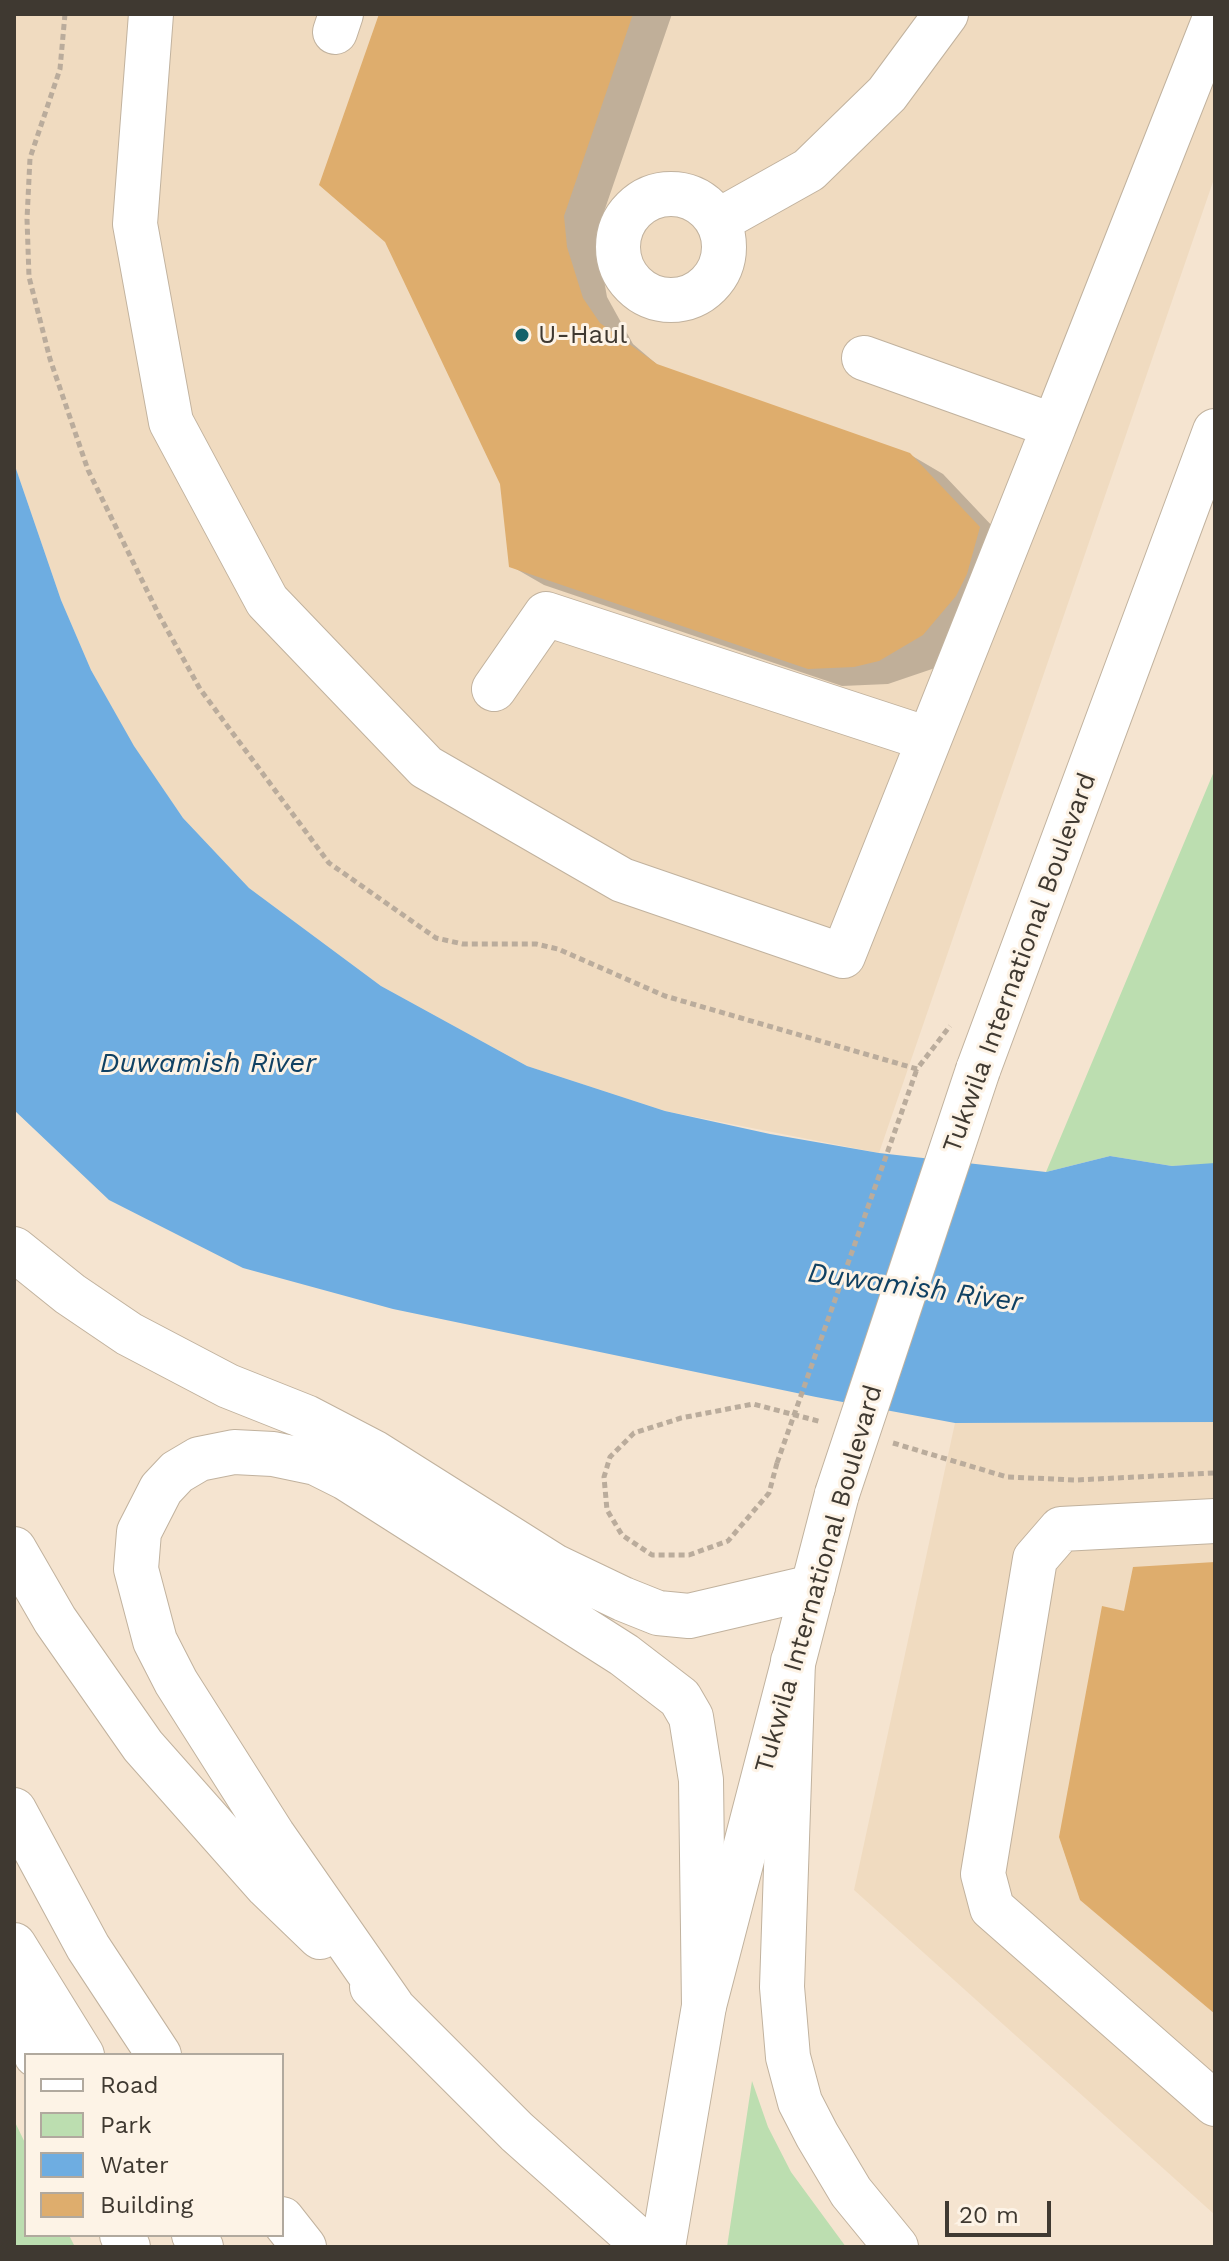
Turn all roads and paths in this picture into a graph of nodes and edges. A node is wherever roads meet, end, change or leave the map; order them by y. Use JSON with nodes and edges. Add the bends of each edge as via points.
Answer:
{"nodes":[{"id":1,"x":151,"y":14,"type":"edge"},
{"id":2,"x":946,"y":14,"type":"edge"},
{"id":3,"x":1215,"y":18,"type":"edge"},
{"id":4,"x":718,"y":221,"type":"dead end"},
{"id":5,"x":864,"y":358,"type":"dead end"},
{"id":6,"x":1054,"y":426,"type":"junction"},
{"id":7,"x":1215,"y":431,"type":"edge"},
{"id":8,"x":494,"y":689,"type":"dead end"},
{"id":9,"x":928,"y":739,"type":"junction"},
{"id":10,"x":917,"y":1069,"type":"dead end"},
{"id":11,"x":14,"y":1249,"type":"edge"},
{"id":12,"x":777,"y":1463,"type":"dead end"},
{"id":13,"x":1215,"y":1521,"type":"edge"},
{"id":14,"x":14,"y":1549,"type":"edge"},
{"id":15,"x":813,"y":1587,"type":"junction"},
{"id":16,"x":793,"y":1661,"type":"junction"},
{"id":17,"x":14,"y":1810,"type":"edge"},
{"id":18,"x":14,"y":1945,"type":"edge"},
{"id":19,"x":14,"y":1988,"type":"edge"},
{"id":20,"x":392,"y":2006,"type":"junction"},
{"id":21,"x":704,"y":2006,"type":"junction"},
{"id":22,"x":35,"y":2053,"type":"edge"},
{"id":23,"x":81,"y":2053,"type":"edge"},
{"id":24,"x":158,"y":2053,"type":"edge"},
{"id":25,"x":1215,"y":2104,"type":"edge"},
{"id":26,"x":284,"y":2222,"type":"edge"},
{"id":27,"x":304,"y":2247,"type":"edge"},
{"id":28,"x":646,"y":2247,"type":"edge"},
{"id":29,"x":663,"y":2247,"type":"edge"},
{"id":30,"x":896,"y":2247,"type":"edge"}],
"edges":[{"from":1,"to":9,"type":"main road","via":[[135,224],[171,422],[267,601],[426,767],[622,880],[843,956]]},
{"from":2,"to":4,"type":"main road","via":[[887,94],[809,170]]},
{"from":3,"to":6,"type":"main road"},
{"from":5,"to":6,"type":"main road"},
{"from":6,"to":9,"type":"main road"},
{"from":7,"to":15,"type":"main road","name":"Tukwila International Boulevard","bridge":true,"via":[[978,1070],[837,1494]]},
{"from":8,"to":9,"type":"main road","via":[[546,614]]},
{"from":10,"to":12,"type":"path","bridge":true},
{"from":11,"to":15,"type":"main road","via":[[129,1334],[375,1453],[554,1566],[623,1599],[658,1613],[689,1616]]},
{"from":13,"to":25,"type":"main road","via":[[1061,1529],[1035,1559],[983,1874],[992,1908]]},
{"from":14,"to":20,"type":"main road","via":[[55,1620],[143,1746],[267,1886]]},
{"from":15,"to":16,"type":"main road","name":"Tukwila International Boulevard"},
{"from":16,"to":21,"type":"main road","name":"Tukwila International Boulevard"},
{"from":16,"to":30,"type":"main road","via":[[782,1987],[788,2057],[800,2102],[817,2135],[851,2192]]},
{"from":17,"to":24,"type":"main road","via":[[88,1947]]},
{"from":18,"to":23,"type":"main road"},
{"from":19,"to":22,"type":"main road"},
{"from":20,"to":21,"type":"main road","via":[[273,1835],[155,1641],[136,1569],[139,1532],[161,1489],[199,1459],[234,1452],[273,1454],[326,1468],[624,1655],[680,1698],[691,1717],[701,1780]]},
{"from":20,"to":28,"type":"main road","via":[[517,2132]]},
{"from":21,"to":29,"type":"main road","name":"Tukwila International Boulevard"},
{"from":26,"to":27,"type":"main road"}]}
